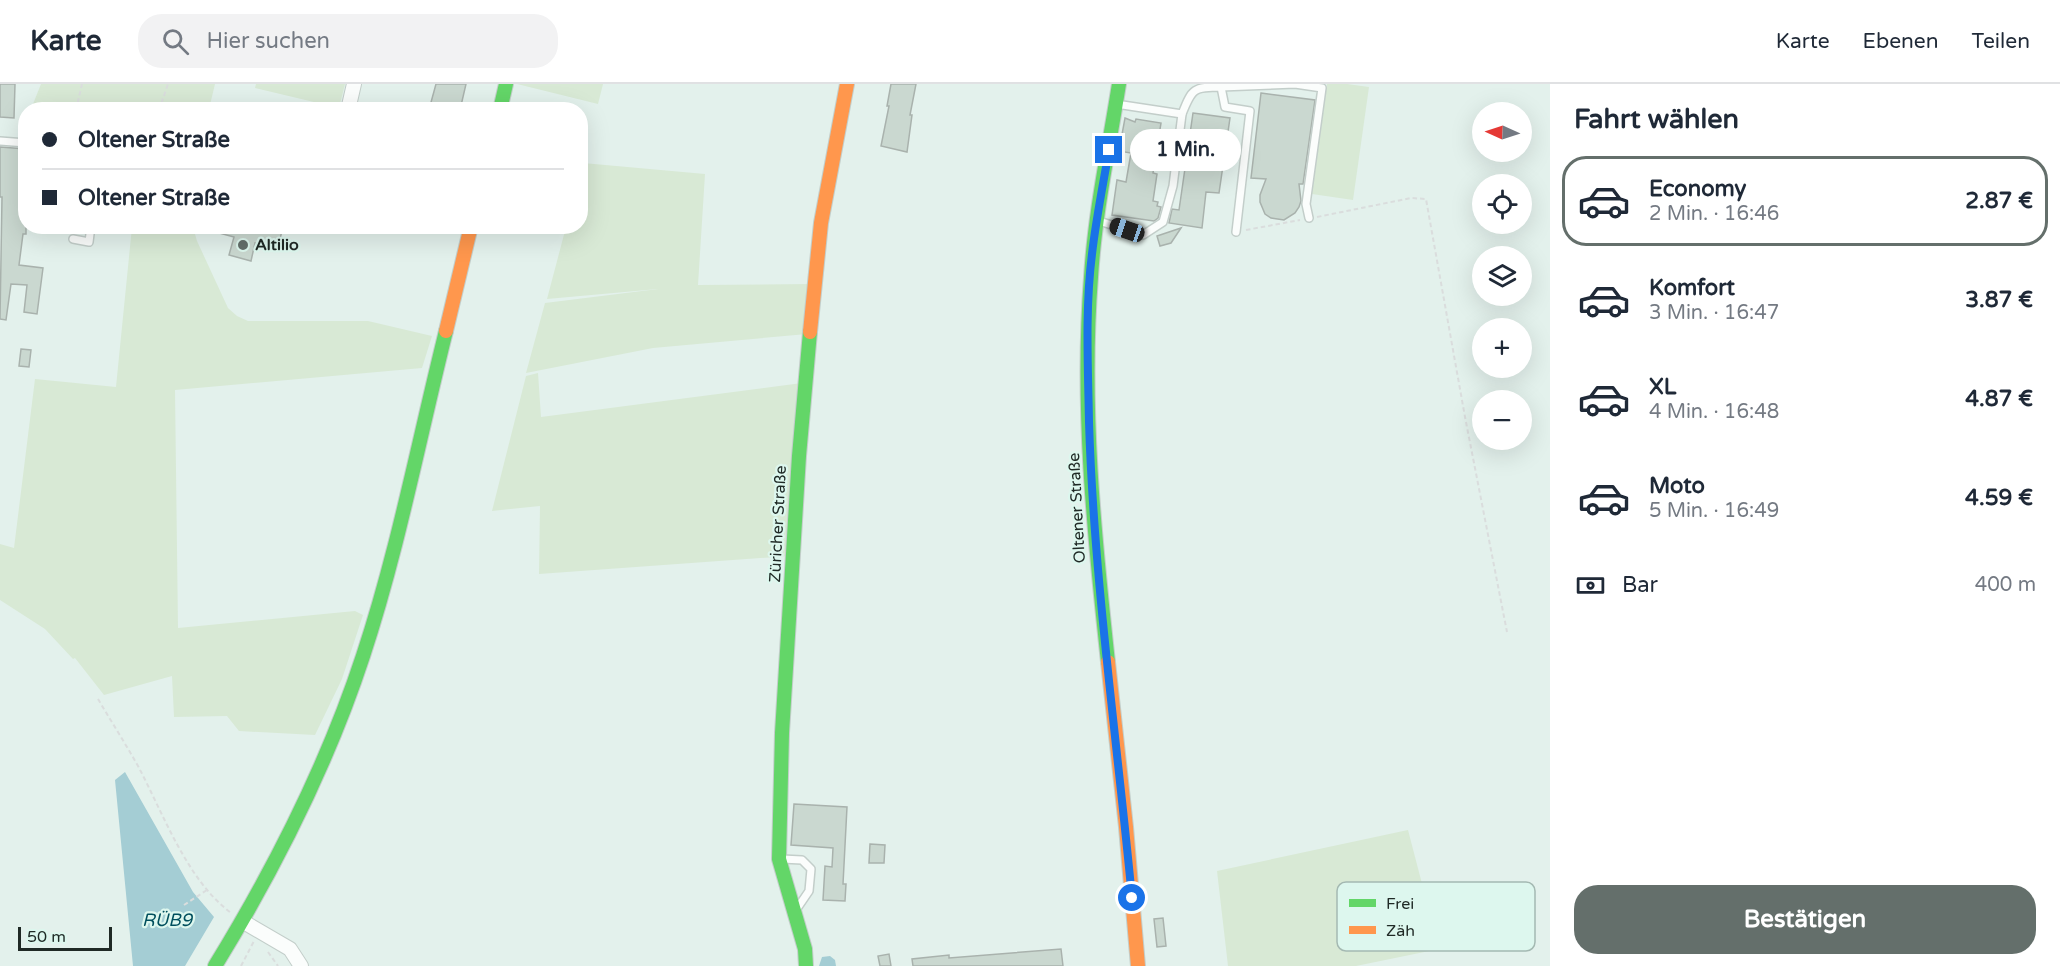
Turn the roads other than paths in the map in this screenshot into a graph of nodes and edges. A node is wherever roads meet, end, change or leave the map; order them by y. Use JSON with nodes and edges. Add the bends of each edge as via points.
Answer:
{"nodes":[{"id":1,"x":354,"y":84,"type":"edge"},
{"id":2,"x":506,"y":84,"type":"edge"},
{"id":3,"x":847,"y":84,"type":"edge"},
{"id":4,"x":1119,"y":84,"type":"edge"},
{"id":5,"x":1221,"y":87,"type":"junction"},
{"id":6,"x":350,"y":102,"type":"edge"},
{"id":7,"x":502,"y":102,"type":"edge"},
{"id":8,"x":1116,"y":104,"type":"junction"},
{"id":9,"x":1182,"y":114,"type":"junction"},
{"id":10,"x":0,"y":141,"type":"edge"},
{"id":11,"x":18,"y":142,"type":"edge"},
{"id":12,"x":1309,"y":218,"type":"road end"},
{"id":13,"x":1098,"y":220,"type":"junction"},
{"id":14,"x":1236,"y":232,"type":"road end"},
{"id":15,"x":90,"y":234,"type":"edge"},
{"id":16,"x":469,"y":234,"type":"edge"},
{"id":17,"x":73,"y":239,"type":"dead end"},
{"id":18,"x":779,"y":860,"type":"junction"},
{"id":19,"x":794,"y":912,"type":"junction"},
{"id":20,"x":242,"y":921,"type":"junction"},
{"id":21,"x":215,"y":966,"type":"edge"},
{"id":22,"x":301,"y":966,"type":"edge"},
{"id":23,"x":806,"y":966,"type":"edge"},
{"id":24,"x":1138,"y":966,"type":"edge"}],
"edges":[{"from":1,"to":6,"type":"street"},
{"from":2,"to":7,"type":"street"},
{"from":3,"to":18,"type":"street","name":"Züricher Straße","via":[[821,223],[799,456],[782,733]]},
{"from":4,"to":8,"type":"street","name":"Oltener Straße"},
{"from":5,"to":9,"type":"lane","via":[[1201,87],[1190,95]]},
{"from":5,"to":12,"type":"lane","via":[[1295,84],[1322,88],[1306,204]]},
{"from":5,"to":14,"type":"lane","via":[[1226,107],[1250,111]]},
{"from":8,"to":9,"type":"lane"},
{"from":8,"to":13,"type":"street","name":"Oltener Straße"},
{"from":9,"to":13,"type":"lane","via":[[1173,186],[1163,222],[1143,235]]},
{"from":10,"to":11,"type":"lane"},
{"from":13,"to":24,"type":"street","name":"Oltener Straße","via":[[1092,254],[1087,352],[1092,476],[1097,567]]},
{"from":15,"to":17,"type":"lane","via":[[89,242]]},
{"from":16,"to":20,"type":"street","via":[[364,655],[307,798]]},
{"from":18,"to":19,"type":"street","name":"Züricher Straße"},
{"from":18,"to":19,"type":"lane","via":[[802,860],[811,869],[809,891]]},
{"from":19,"to":23,"type":"street","name":"Züricher Straße"},
{"from":20,"to":21,"type":"street"},
{"from":20,"to":22,"type":"street","via":[[290,949]]}]}
